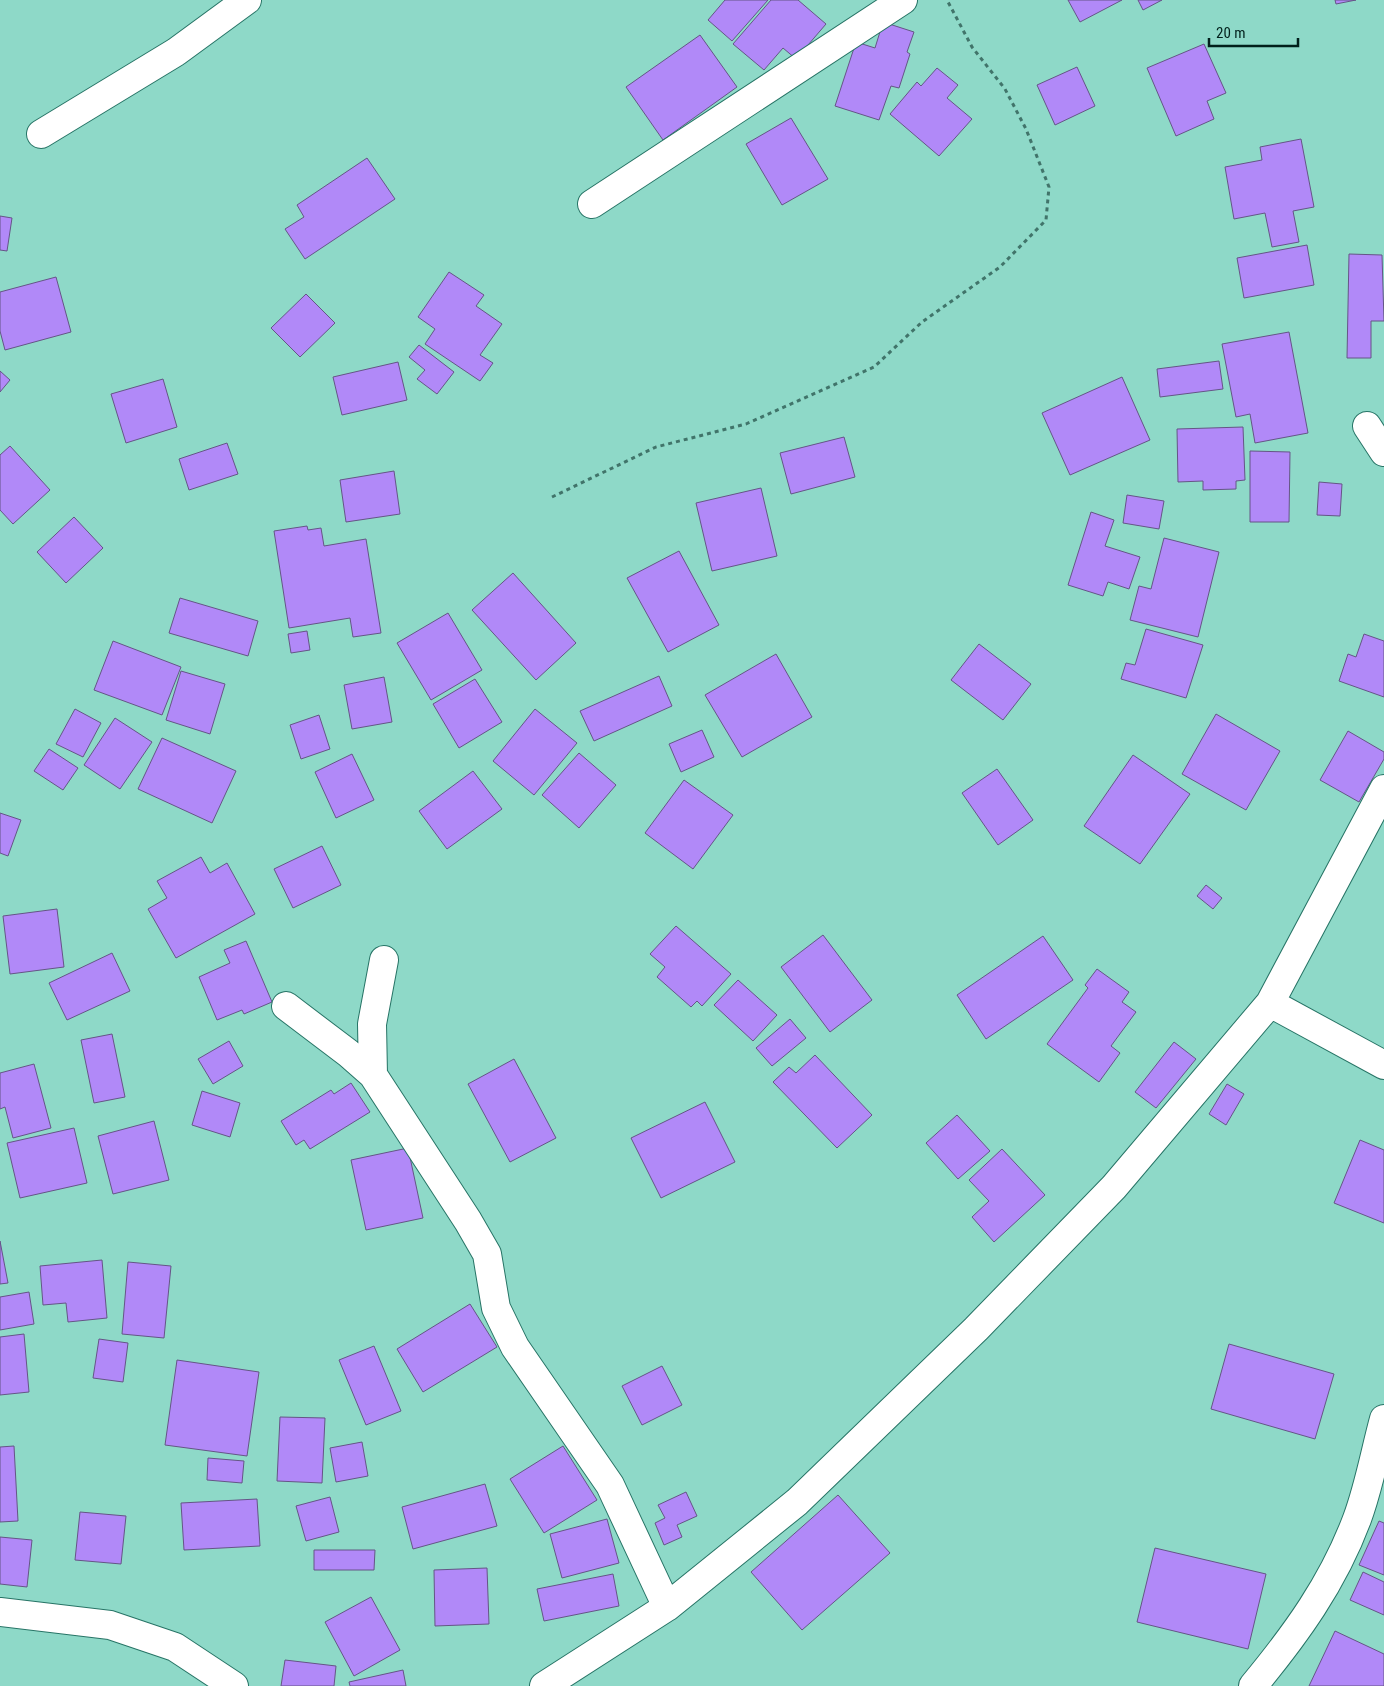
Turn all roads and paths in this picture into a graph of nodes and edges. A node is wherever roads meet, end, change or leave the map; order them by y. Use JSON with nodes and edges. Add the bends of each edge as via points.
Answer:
{"nodes":[{"id":1,"x":247,"y":0,"type":"edge"},
{"id":2,"x":903,"y":0,"type":"edge"},
{"id":3,"x":947,"y":0,"type":"edge"},
{"id":4,"x":41,"y":134,"type":"dead end"},
{"id":5,"x":592,"y":204,"type":"dead end"},
{"id":6,"x":1367,"y":426,"type":"dead end"},
{"id":7,"x":1384,"y":452,"type":"edge"},
{"id":8,"x":552,"y":497,"type":"dead end"},
{"id":9,"x":1384,"y":789,"type":"edge"},
{"id":10,"x":384,"y":960,"type":"dead end"},
{"id":11,"x":1270,"y":1003,"type":"junction"},
{"id":12,"x":286,"y":1006,"type":"dead end"},
{"id":13,"x":1384,"y":1065,"type":"edge"},
{"id":14,"x":373,"y":1075,"type":"junction"},
{"id":15,"x":1384,"y":1419,"type":"edge"},
{"id":16,"x":667,"y":1606,"type":"junction"},
{"id":17,"x":0,"y":1612,"type":"edge"},
{"id":18,"x":234,"y":1686,"type":"edge"},
{"id":19,"x":544,"y":1686,"type":"edge"},
{"id":20,"x":1252,"y":1686,"type":"edge"}],
"edges":[{"from":1,"to":4,"type":"street","via":[[176,52]]},
{"from":2,"to":5,"type":"street"},
{"from":3,"to":8,"type":"path","via":[[972,47],[1005,88],[1026,129],[1049,187],[1046,220],[1000,267],[922,322],[874,367],[746,424],[656,447]]},
{"from":6,"to":7,"type":"street"},
{"from":9,"to":11,"type":"street"},
{"from":10,"to":14,"type":"street","via":[[372,1024]]},
{"from":11,"to":13,"type":"street"},
{"from":11,"to":16,"type":"street","via":[[1114,1187],[976,1329],[797,1502]]},
{"from":12,"to":14,"type":"street"},
{"from":14,"to":16,"type":"street","via":[[488,1254],[496,1308],[515,1347],[610,1485]]},
{"from":15,"to":20,"type":"street","via":[[1358,1518],[1324,1589],[1295,1635]]},
{"from":16,"to":19,"type":"street"},
{"from":17,"to":18,"type":"street","via":[[110,1625],[175,1647]]}]}
